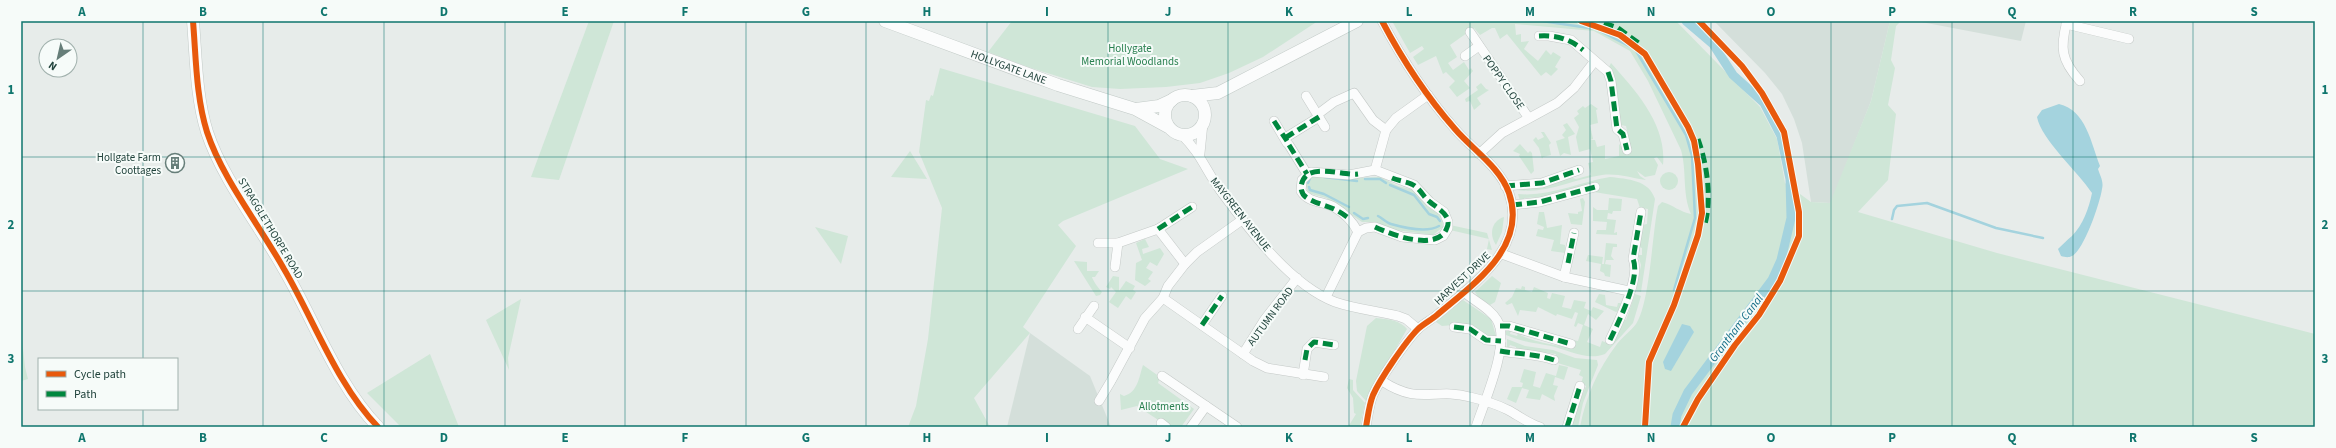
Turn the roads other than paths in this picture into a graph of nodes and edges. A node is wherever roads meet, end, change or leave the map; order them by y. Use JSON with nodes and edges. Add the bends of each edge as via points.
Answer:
{"nodes":[{"id":1,"x":193,"y":21,"type":"edge"},
{"id":2,"x":885,"y":21,"type":"edge"},
{"id":3,"x":1357,"y":21,"type":"edge"},
{"id":4,"x":1382,"y":21,"type":"edge"},
{"id":5,"x":2067,"y":22,"type":"edge"},
{"id":6,"x":1470,"y":32,"type":"dead end"},
{"id":7,"x":1539,"y":36,"type":"dead end"},
{"id":8,"x":2129,"y":39,"type":"dead end"},
{"id":9,"x":1479,"y":46,"type":"junction"},
{"id":10,"x":1465,"y":56,"type":"dead end"},
{"id":11,"x":1594,"y":62,"type":"junction"},
{"id":12,"x":2080,"y":81,"type":"dead end"},
{"id":13,"x":1218,"y":93,"type":"junction"},
{"id":14,"x":1428,"y":95,"type":"junction"},
{"id":15,"x":1192,"y":96,"type":"junction"},
{"id":16,"x":1306,"y":96,"type":"dead end"},
{"id":17,"x":1173,"y":99,"type":"junction"},
{"id":18,"x":1135,"y":109,"type":"junction"},
{"id":19,"x":1318,"y":116,"type":"junction"},
{"id":20,"x":1528,"y":117,"type":"junction"},
{"id":21,"x":1204,"y":120,"type":"junction"},
{"id":22,"x":1274,"y":121,"type":"dead end"},
{"id":23,"x":1168,"y":127,"type":"junction"},
{"id":24,"x":1325,"y":127,"type":"dead end"},
{"id":25,"x":1386,"y":130,"type":"junction"},
{"id":26,"x":1182,"y":135,"type":"junction"},
{"id":27,"x":1287,"y":142,"type":"junction"},
{"id":28,"x":1627,"y":150,"type":"dead end"},
{"id":29,"x":1200,"y":153,"type":"junction"},
{"id":30,"x":1480,"y":154,"type":"junction"},
{"id":31,"x":1375,"y":170,"type":"junction"},
{"id":32,"x":1579,"y":170,"type":"dead end"},
{"id":33,"x":1307,"y":174,"type":"junction"},
{"id":34,"x":1505,"y":186,"type":"junction"},
{"id":35,"x":1595,"y":188,"type":"dead end"},
{"id":36,"x":1512,"y":205,"type":"junction"},
{"id":37,"x":1192,"y":207,"type":"dead end"},
{"id":38,"x":1641,"y":212,"type":"dead end"},
{"id":39,"x":1242,"y":220,"type":"junction"},
{"id":40,"x":1158,"y":229,"type":"junction"},
{"id":41,"x":1358,"y":232,"type":"junction"},
{"id":42,"x":1574,"y":233,"type":"dead end"},
{"id":43,"x":1098,"y":243,"type":"dead end"},
{"id":44,"x":1118,"y":243,"type":"junction"},
{"id":45,"x":1502,"y":254,"type":"junction"},
{"id":46,"x":1184,"y":264,"type":"junction"},
{"id":47,"x":1115,"y":267,"type":"dead end"},
{"id":48,"x":1564,"y":277,"type":"junction"},
{"id":49,"x":1297,"y":278,"type":"junction"},
{"id":50,"x":1629,"y":291,"type":"junction"},
{"id":51,"x":1464,"y":292,"type":"junction"},
{"id":52,"x":1222,"y":296,"type":"dead end"},
{"id":53,"x":1163,"y":298,"type":"junction"},
{"id":54,"x":1326,"y":298,"type":"junction"},
{"id":55,"x":1094,"y":306,"type":"dead end"},
{"id":56,"x":1085,"y":317,"type":"junction"},
{"id":57,"x":1202,"y":325,"type":"junction"},
{"id":58,"x":1500,"y":326,"type":"junction"},
{"id":59,"x":1454,"y":328,"type":"dead end"},
{"id":60,"x":1078,"y":329,"type":"dead end"},
{"id":61,"x":1418,"y":329,"type":"junction"},
{"id":62,"x":1610,"y":340,"type":"dead end"},
{"id":63,"x":1570,"y":344,"type":"dead end"},
{"id":64,"x":1334,"y":345,"type":"dead end"},
{"id":65,"x":1500,"y":346,"type":"junction"},
{"id":66,"x":1130,"y":348,"type":"junction"},
{"id":67,"x":1243,"y":354,"type":"junction"},
{"id":68,"x":1554,"y":360,"type":"dead end"},
{"id":69,"x":1303,"y":375,"type":"junction"},
{"id":70,"x":1162,"y":376,"type":"dead end"},
{"id":71,"x":1324,"y":377,"type":"dead end"},
{"id":72,"x":1382,"y":381,"type":"junction"},
{"id":73,"x":1580,"y":386,"type":"dead end"},
{"id":74,"x":1099,"y":401,"type":"dead end"},
{"id":75,"x":1484,"y":401,"type":"junction"},
{"id":76,"x":1206,"y":406,"type":"junction"},
{"id":77,"x":378,"y":427,"type":"edge"},
{"id":78,"x":1191,"y":427,"type":"edge"},
{"id":79,"x":1237,"y":427,"type":"edge"},
{"id":80,"x":1366,"y":427,"type":"edge"},
{"id":81,"x":1476,"y":427,"type":"edge"},
{"id":82,"x":1540,"y":427,"type":"edge"},
{"id":83,"x":1567,"y":427,"type":"edge"}],
"edges":[{"from":1,"to":77,"type":"street","name":"STRAGGLETHORPE ROAD","via":[[198,84],[206,125],[221,163],[285,269],[344,381]]},
{"from":2,"to":18,"type":"street","name":"HOLLYGATE LANE","via":[[1058,85]]},
{"from":3,"to":13,"type":"street"},
{"from":4,"to":14,"type":"street","name":"HARVEST DRIVE","via":[[1399,53]]},
{"from":5,"to":8,"type":"street"},
{"from":5,"to":12,"type":"street","via":[[2061,48],[2068,68]]},
{"from":6,"to":9,"type":"street","name":"POPPY CLOSE"},
{"from":7,"to":11,"type":"street","via":[[1571,40]]},
{"from":9,"to":10,"type":"street","name":"POPPY CLOSE"},
{"from":9,"to":20,"type":"street","name":"POPPY CLOSE"},
{"from":11,"to":20,"type":"street","via":[[1574,88],[1557,103]]},
{"from":11,"to":28,"type":"street","via":[[1610,76],[1617,129],[1623,134]]},
{"from":13,"to":15,"type":"street"},
{"from":13,"to":21,"type":"street"},
{"from":14,"to":25,"type":"street","via":[[1396,118]]},
{"from":14,"to":30,"type":"street","name":"HARVEST DRIVE","via":[[1456,130]]},
{"from":15,"to":17,"type":"street","via":[[1183,95]]},
{"from":15,"to":21,"type":"street","via":[[1201,104]]},
{"from":16,"to":19,"type":"street"},
{"from":17,"to":18,"type":"street","name":"HOLLYGATE LANE","via":[[1159,106]]},
{"from":17,"to":23,"type":"street","via":[[1166,110]]},
{"from":18,"to":23,"type":"street","name":"HOLLYGATE LANE"},
{"from":19,"to":24,"type":"street"},
{"from":19,"to":25,"type":"street","via":[[1334,102],[1354,93],[1373,120]]},
{"from":19,"to":27,"type":"street"},
{"from":20,"to":30,"type":"street","via":[[1502,133]]},
{"from":21,"to":26,"type":"street","via":[[1195,133]]},
{"from":21,"to":29,"type":"street"},
{"from":22,"to":27,"type":"street"},
{"from":23,"to":26,"type":"street"},
{"from":25,"to":31,"type":"street"},
{"from":26,"to":29,"type":"street","name":"MAYGREEN AVENUE"},
{"from":27,"to":33,"type":"street"},
{"from":29,"to":39,"type":"street","name":"MAYGREEN AVENUE","via":[[1220,190]]},
{"from":30,"to":34,"type":"street","name":"HARVEST DRIVE"},
{"from":31,"to":33,"type":"street","via":[[1348,175],[1318,171]]},
{"from":31,"to":41,"type":"street","via":[[1414,185],[1444,212],[1448,228],[1443,236],[1435,240],[1402,237],[1375,227]]},
{"from":32,"to":34,"type":"street","via":[[1542,183]]},
{"from":33,"to":41,"type":"street","via":[[1302,180],[1301,190],[1304,196],[1334,208],[1354,223]]},
{"from":34,"to":36,"type":"street","name":"HARVEST DRIVE"},
{"from":35,"to":36,"type":"street","via":[[1540,202]]},
{"from":36,"to":45,"type":"street","name":"HARVEST DRIVE","via":[[1510,231]]},
{"from":37,"to":40,"type":"street"},
{"from":38,"to":50,"type":"street","via":[[1633,259],[1636,266],[1635,279]]},
{"from":39,"to":46,"type":"street"},
{"from":39,"to":49,"type":"street","name":"MAYGREEN AVENUE","via":[[1262,244]]},
{"from":40,"to":44,"type":"street"},
{"from":40,"to":46,"type":"street"},
{"from":41,"to":54,"type":"street"},
{"from":42,"to":48,"type":"street"},
{"from":43,"to":44,"type":"street"},
{"from":44,"to":47,"type":"street"},
{"from":45,"to":48,"type":"street"},
{"from":45,"to":51,"type":"street","name":"HARVEST DRIVE"},
{"from":46,"to":53,"type":"street","via":[[1168,286]]},
{"from":48,"to":50,"type":"street"},
{"from":49,"to":54,"type":"street","name":"MAYGREEN AVENUE"},
{"from":49,"to":67,"type":"street","name":"AUTUMN ROAD","via":[[1265,319]]},
{"from":50,"to":62,"type":"street","via":[[1623,313]]},
{"from":51,"to":58,"type":"street","via":[[1489,311]]},
{"from":51,"to":61,"type":"street","name":"HARVEST DRIVE"},
{"from":52,"to":57,"type":"street"},
{"from":53,"to":57,"type":"street"},
{"from":53,"to":66,"type":"street","via":[[1145,318]]},
{"from":54,"to":61,"type":"street","name":"MAYGREEN AVENUE","via":[[1406,319]]},
{"from":55,"to":56,"type":"street"},
{"from":56,"to":60,"type":"street"},
{"from":56,"to":66,"type":"street"},
{"from":57,"to":67,"type":"street"},
{"from":58,"to":63,"type":"street","via":[[1509,326]]},
{"from":58,"to":65,"type":"street"},
{"from":59,"to":65,"type":"street","via":[[1470,329]]},
{"from":61,"to":72,"type":"street","name":"HARVEST DRIVE"},
{"from":64,"to":69,"type":"street","via":[[1314,342],[1308,349]]},
{"from":65,"to":68,"type":"street","via":[[1522,355],[1538,355]]},
{"from":65,"to":75,"type":"street"},
{"from":66,"to":74,"type":"street"},
{"from":67,"to":69,"type":"street","via":[[1267,368]]},
{"from":69,"to":71,"type":"street"},
{"from":70,"to":76,"type":"street"},
{"from":72,"to":75,"type":"street","via":[[1406,394],[1455,394]]},
{"from":72,"to":80,"type":"street","name":"HARVEST DRIVE","via":[[1369,406]]},
{"from":73,"to":83,"type":"street"},
{"from":75,"to":81,"type":"street"},
{"from":75,"to":82,"type":"street"},
{"from":76,"to":78,"type":"street"},
{"from":76,"to":79,"type":"street"}]}
